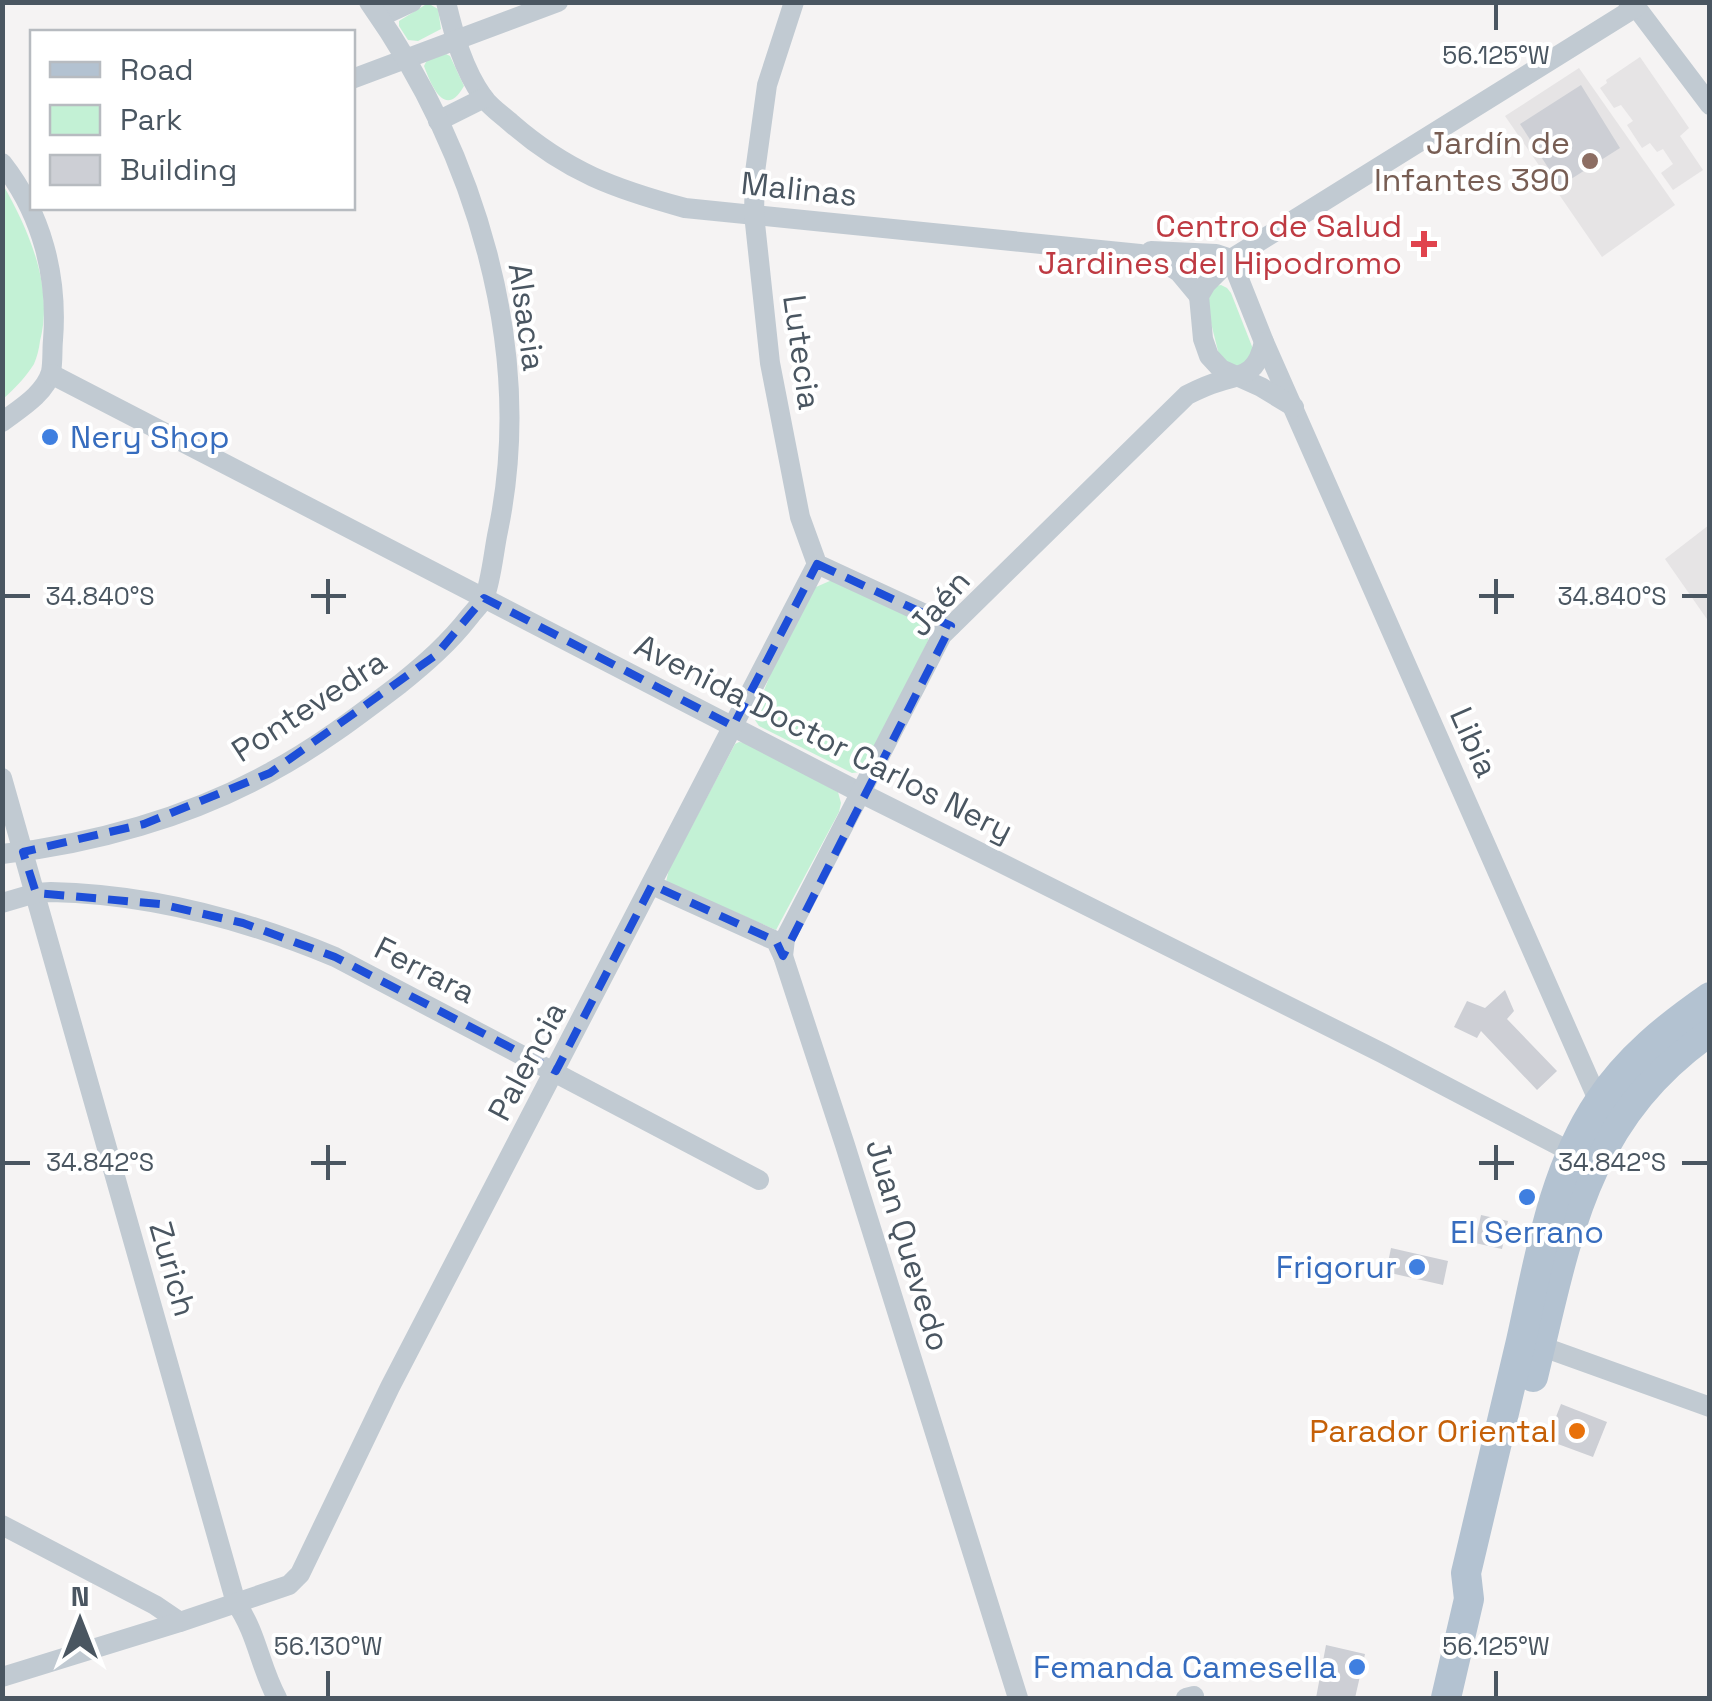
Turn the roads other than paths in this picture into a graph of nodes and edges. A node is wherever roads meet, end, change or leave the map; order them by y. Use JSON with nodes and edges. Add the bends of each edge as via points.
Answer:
{"nodes":[{"id":1,"x":412,"y":2,"type":"edge"},
{"id":2,"x":446,"y":2,"type":"edge"},
{"id":3,"x":558,"y":2,"type":"edge"},
{"id":4,"x":794,"y":2,"type":"edge"},
{"id":5,"x":1634,"y":4,"type":"edge"},
{"id":6,"x":375,"y":10,"type":"edge"},
{"id":7,"x":456,"y":41,"type":"junction"},
{"id":8,"x":406,"y":59,"type":"junction"},
{"id":9,"x":355,"y":78,"type":"edge"},
{"id":10,"x":1702,"y":78,"type":"edge"},
{"id":11,"x":484,"y":98,"type":"junction"},
{"id":12,"x":1710,"y":105,"type":"edge"},
{"id":13,"x":438,"y":121,"type":"junction"},
{"id":14,"x":2,"y":163,"type":"edge"},
{"id":15,"x":29,"y":197,"type":"edge"},
{"id":16,"x":33,"y":210,"type":"edge"},
{"id":17,"x":754,"y":214,"type":"junction"},
{"id":18,"x":1140,"y":254,"type":"junction"},
{"id":19,"x":1232,"y":258,"type":"junction"},
{"id":20,"x":1200,"y":296,"type":"junction"},
{"id":21,"x":1203,"y":339,"type":"junction"},
{"id":22,"x":1264,"y":342,"type":"junction"},
{"id":23,"x":50,"y":374,"type":"junction"},
{"id":24,"x":1236,"y":378,"type":"junction"},
{"id":25,"x":1187,"y":395,"type":"junction"},
{"id":26,"x":1294,"y":407,"type":"junction"},
{"id":27,"x":2,"y":422,"type":"edge"},
{"id":28,"x":817,"y":564,"type":"junction"},
{"id":29,"x":484,"y":598,"type":"junction"},
{"id":30,"x":951,"y":626,"type":"junction"},
{"id":31,"x":733,"y":726,"type":"junction"},
{"id":32,"x":2,"y":778,"type":"edge"},
{"id":33,"x":861,"y":792,"type":"junction"},
{"id":34,"x":13,"y":853,"type":"edge"},
{"id":35,"x":652,"y":885,"type":"junction"},
{"id":36,"x":36,"y":892,"type":"junction"},
{"id":37,"x":2,"y":903,"type":"edge"},
{"id":38,"x":784,"y":956,"type":"junction"},
{"id":39,"x":1710,"y":997,"type":"edge"},
{"id":40,"x":1707,"y":1039,"type":"edge"},
{"id":41,"x":556,"y":1071,"type":"junction"},
{"id":42,"x":1598,"y":1102,"type":"junction"},
{"id":43,"x":1573,"y":1153,"type":"junction"},
{"id":44,"x":759,"y":1180,"type":"dead end"},
{"id":45,"x":1531,"y":1342,"type":"junction"},
{"id":46,"x":1710,"y":1407,"type":"edge"},
{"id":47,"x":2,"y":1525,"type":"edge"},
{"id":48,"x":236,"y":1603,"type":"junction"},
{"id":49,"x":180,"y":1622,"type":"junction"},
{"id":50,"x":2,"y":1677,"type":"edge"},
{"id":51,"x":277,"y":1698,"type":"edge"},
{"id":52,"x":1018,"y":1698,"type":"edge"},
{"id":53,"x":1446,"y":1698,"type":"edge"}],
"edges":[{"from":1,"to":6,"type":"street"},
{"from":2,"to":7,"type":"street"},
{"from":3,"to":7,"type":"street"},
{"from":4,"to":17,"type":"street","name":"Lutecia","via":[[767,85]]},
{"from":5,"to":10,"type":"street"},
{"from":5,"to":19,"type":"street"},
{"from":6,"to":8,"type":"street","name":"Alsacia"},
{"from":7,"to":8,"type":"street"},
{"from":7,"to":11,"type":"street","name":"Malinas"},
{"from":8,"to":9,"type":"street"},
{"from":8,"to":13,"type":"street","name":"Alsacia"},
{"from":10,"to":12,"type":"street"},
{"from":11,"to":13,"type":"street"},
{"from":11,"to":17,"type":"street","name":"Malinas","via":[[575,170],[685,208]]},
{"from":13,"to":29,"type":"street","name":"Alsacia","via":[[486,249],[506,348],[510,430]]},
{"from":14,"to":15,"type":"street"},
{"from":16,"to":23,"type":"street","via":[[53,292]]},
{"from":17,"to":18,"type":"street","name":"Malinas"},
{"from":17,"to":28,"type":"street","name":"Lutecia","via":[[770,362],[800,517]]},
{"from":18,"to":19,"type":"street","name":"Malinas"},
{"from":18,"to":20,"type":"street","name":"Malinas","via":[[1165,262]]},
{"from":19,"to":20,"type":"street"},
{"from":19,"to":22,"type":"street","name":"Libia"},
{"from":20,"to":21,"type":"street","name":"Jaén"},
{"from":21,"to":24,"type":"street","via":[[1209,356]]},
{"from":21,"to":25,"type":"street","name":"Jaén"},
{"from":22,"to":24,"type":"street","via":[[1261,358]]},
{"from":22,"to":26,"type":"street","name":"Libia"},
{"from":23,"to":27,"type":"street"},
{"from":23,"to":29,"type":"street","name":"Avenida Doctor Carlos Nery"},
{"from":24,"to":25,"type":"street","name":"Jaén"},
{"from":24,"to":26,"type":"street"},
{"from":25,"to":30,"type":"street","name":"Jaén"},
{"from":26,"to":42,"type":"street","name":"Libia"},
{"from":28,"to":30,"type":"street"},
{"from":28,"to":31,"type":"street","name":"Palencia"},
{"from":29,"to":31,"type":"street","name":"Avenida Doctor Carlos Nery"},
{"from":29,"to":34,"type":"street","name":"Pontevedra","via":[[436,655],[270,773],[144,824]]},
{"from":30,"to":33,"type":"street","name":"Jaén","via":[[932,650]]},
{"from":31,"to":33,"type":"street","name":"Avenida Doctor Carlos Nery"},
{"from":31,"to":35,"type":"street","name":"Palencia"},
{"from":32,"to":34,"type":"street","name":"Zurich"},
{"from":33,"to":38,"type":"street","name":"Jaén","via":[[785,939]]},
{"from":33,"to":43,"type":"street","name":"Avenida Doctor Carlos Nery"},
{"from":34,"to":36,"type":"street","name":"Zurich"},
{"from":35,"to":38,"type":"street","via":[[776,941]]},
{"from":35,"to":41,"type":"street","name":"Palencia"},
{"from":36,"to":37,"type":"street"},
{"from":36,"to":41,"type":"street","name":"Ferrara","via":[[160,904],[243,922],[335,958]]},
{"from":36,"to":48,"type":"street","name":"Zurich"},
{"from":38,"to":52,"type":"street","name":"Juan Quevedo"},
{"from":39,"to":42,"type":"main road","via":[[1629,1062]]},
{"from":40,"to":45,"type":"main road","via":[[1650,1082],[1609,1135]]},
{"from":41,"to":44,"type":"street","name":"Ferrara"},
{"from":41,"to":48,"type":"street","name":"Palencia","via":[[300,1574],[289,1585]]},
{"from":42,"to":43,"type":"main road"},
{"from":43,"to":45,"type":"main road","via":[[1549,1222]]},
{"from":45,"to":46,"type":"street"},
{"from":45,"to":53,"type":"main road","via":[[1466,1573],[1469,1599]]},
{"from":47,"to":49,"type":"street"},
{"from":48,"to":49,"type":"street"},
{"from":48,"to":51,"type":"street","name":"Zurich"},
{"from":49,"to":50,"type":"street"}]}
